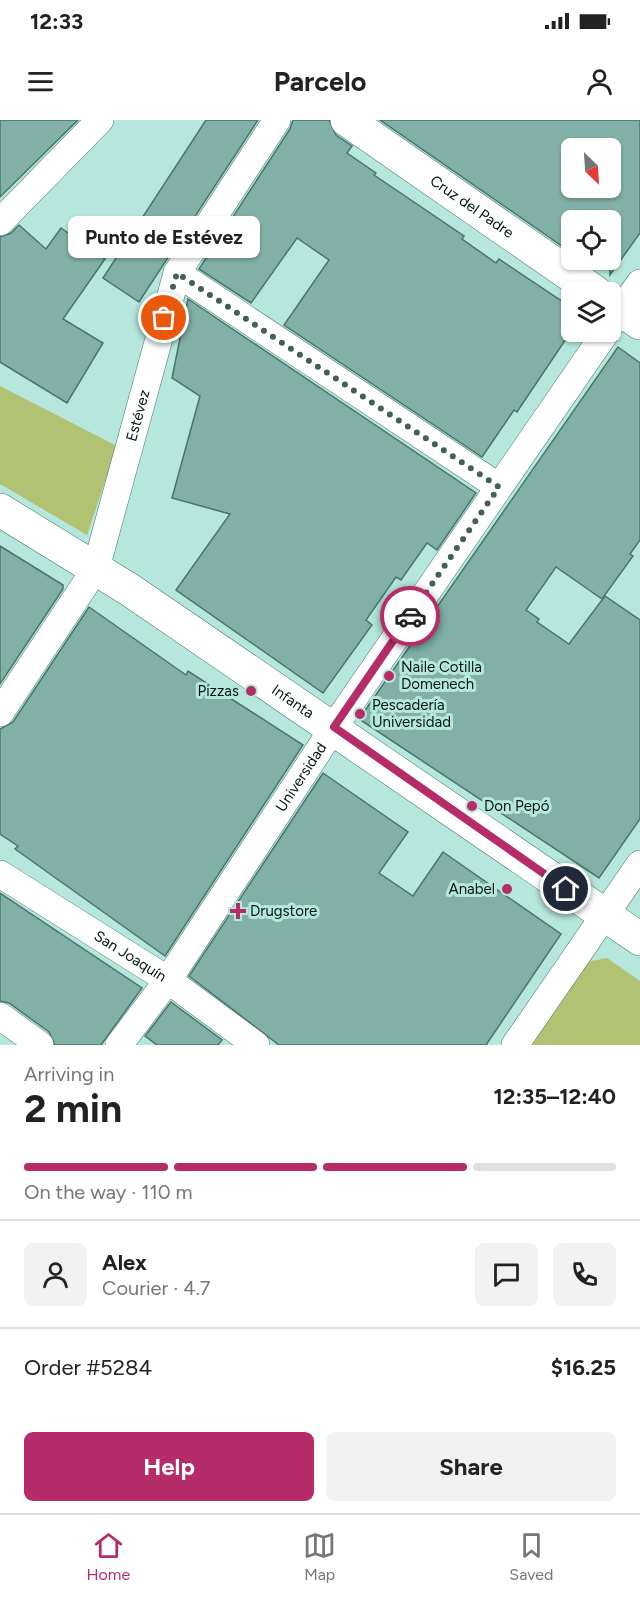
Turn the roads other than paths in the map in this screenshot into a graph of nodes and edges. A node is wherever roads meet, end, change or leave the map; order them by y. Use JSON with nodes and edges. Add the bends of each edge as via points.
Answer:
{"nodes":[{"id":1,"x":100,"y":120,"type":"edge"},
{"id":2,"x":277,"y":120,"type":"edge"},
{"id":3,"x":347,"y":120,"type":"edge"},
{"id":4,"x":0,"y":222,"type":"edge"},
{"id":5,"x":177,"y":273,"type":"junction"},
{"id":6,"x":570,"y":282,"type":"edge"},
{"id":7,"x":640,"y":282,"type":"edge"},
{"id":8,"x":621,"y":305,"type":"edge"},
{"id":9,"x":595,"y":342,"type":"edge"},
{"id":10,"x":499,"y":487,"type":"junction"},
{"id":11,"x":0,"y":510,"type":"edge"},
{"id":12,"x":96,"y":568,"type":"junction"},
{"id":13,"x":0,"y":713,"type":"edge"},
{"id":14,"x":334,"y":727,"type":"junction"},
{"id":15,"x":640,"y":864,"type":"edge"},
{"id":16,"x":0,"y":874,"type":"edge"},
{"id":17,"x":604,"y":916,"type":"junction"},
{"id":18,"x":640,"y":939,"type":"edge"},
{"id":19,"x":168,"y":980,"type":"junction"},
{"id":20,"x":0,"y":1016,"type":"edge"},
{"id":21,"x":40,"y":1045,"type":"edge"},
{"id":22,"x":119,"y":1045,"type":"edge"},
{"id":23,"x":256,"y":1045,"type":"edge"},
{"id":24,"x":515,"y":1045,"type":"edge"}],
"edges":[{"from":1,"to":4,"type":"street"},
{"from":2,"to":5,"type":"street","name":"Estévez"},
{"from":3,"to":6,"type":"main road","name":"Cruz del Padre"},
{"from":5,"to":10,"type":"street"},
{"from":5,"to":12,"type":"street","name":"Estévez"},
{"from":7,"to":8,"type":"street","name":"Universidad"},
{"from":9,"to":10,"type":"street","name":"Universidad"},
{"from":10,"to":14,"type":"street","name":"Universidad"},
{"from":11,"to":12,"type":"main road","name":"Infanta"},
{"from":12,"to":13,"type":"street","name":"Estévez"},
{"from":12,"to":14,"type":"main road","name":"Infanta"},
{"from":14,"to":17,"type":"main road","name":"Infanta"},
{"from":14,"to":19,"type":"street","name":"Universidad"},
{"from":15,"to":17,"type":"street"},
{"from":16,"to":19,"type":"street","name":"San Joaquín"},
{"from":17,"to":18,"type":"main road","name":"Infanta"},
{"from":17,"to":24,"type":"street"},
{"from":19,"to":22,"type":"street","name":"Universidad"},
{"from":19,"to":23,"type":"street","name":"San Joaquín"},
{"from":20,"to":21,"type":"street"}]}
